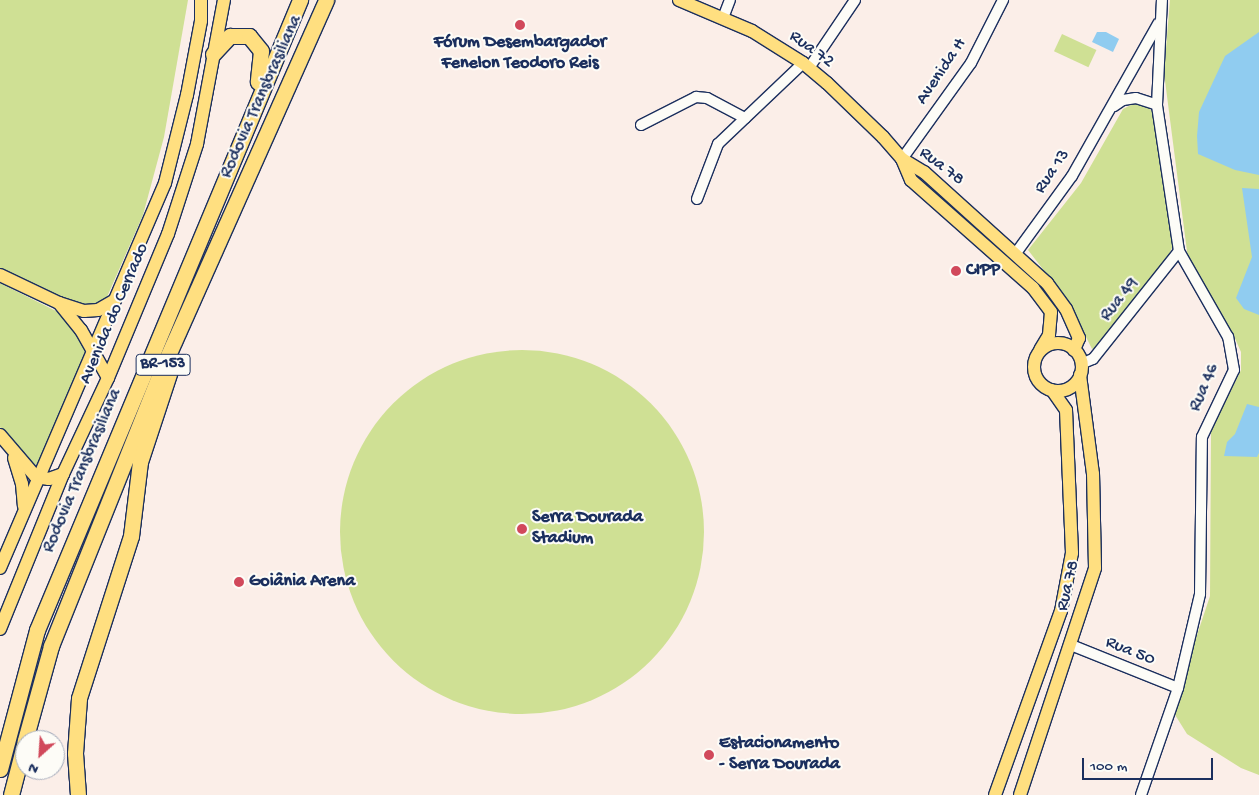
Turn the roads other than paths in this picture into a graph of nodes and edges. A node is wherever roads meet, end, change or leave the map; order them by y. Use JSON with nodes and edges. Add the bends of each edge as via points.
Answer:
{"nodes":[{"id":1,"x":201,"y":0,"type":"edge"},
{"id":2,"x":224,"y":0,"type":"edge"},
{"id":3,"x":300,"y":0,"type":"edge"},
{"id":4,"x":326,"y":0,"type":"edge"},
{"id":5,"x":679,"y":0,"type":"edge"},
{"id":6,"x":730,"y":0,"type":"edge"},
{"id":7,"x":855,"y":0,"type":"edge"},
{"id":8,"x":1003,"y":0,"type":"edge"},
{"id":9,"x":1162,"y":0,"type":"edge"},
{"id":10,"x":723,"y":18,"type":"junction"},
{"id":11,"x":1160,"y":21,"type":"junction"},
{"id":12,"x":213,"y":54,"type":"junction"},
{"id":13,"x":806,"y":66,"type":"junction"},
{"id":14,"x":1157,"y":105,"type":"junction"},
{"id":15,"x":1113,"y":106,"type":"junction"},
{"id":16,"x":253,"y":112,"type":"junction"},
{"id":17,"x":745,"y":118,"type":"junction"},
{"id":18,"x":641,"y":125,"type":"dead end"},
{"id":19,"x":902,"y":159,"type":"junction"},
{"id":20,"x":697,"y":199,"type":"dead end"},
{"id":21,"x":1179,"y":251,"type":"junction"},
{"id":22,"x":1016,"y":253,"type":"junction"},
{"id":23,"x":0,"y":275,"type":"edge"},
{"id":24,"x":114,"y":300,"type":"junction"},
{"id":25,"x":59,"y":303,"type":"junction"},
{"id":26,"x":176,"y":335,"type":"junction"},
{"id":27,"x":1040,"y":350,"type":"junction"},
{"id":28,"x":1074,"y":350,"type":"junction"},
{"id":29,"x":93,"y":351,"type":"junction"},
{"id":30,"x":1081,"y":370,"type":"junction"},
{"id":31,"x":108,"y":378,"type":"junction"},
{"id":32,"x":1052,"y":390,"type":"junction"},
{"id":33,"x":0,"y":435,"type":"edge"},
{"id":34,"x":12,"y":453,"type":"junction"},
{"id":35,"x":63,"y":474,"type":"junction"},
{"id":36,"x":38,"y":478,"type":"junction"},
{"id":37,"x":24,"y":510,"type":"junction"},
{"id":38,"x":0,"y":568,"type":"edge"},
{"id":39,"x":0,"y":629,"type":"edge"},
{"id":40,"x":1071,"y":645,"type":"junction"},
{"id":41,"x":1178,"y":688,"type":"junction"},
{"id":42,"x":28,"y":730,"type":"edge"},
{"id":43,"x":0,"y":769,"type":"edge"},
{"id":44,"x":15,"y":780,"type":"edge"},
{"id":45,"x":11,"y":795,"type":"edge"},
{"id":46,"x":78,"y":795,"type":"edge"},
{"id":47,"x":995,"y":795,"type":"edge"},
{"id":48,"x":1020,"y":795,"type":"edge"},
{"id":49,"x":1141,"y":795,"type":"edge"}],
"edges":[{"from":1,"to":24,"type":"main road","name":"Avenida do Cerrado","via":[[201,21],[187,95],[165,183]]},
{"from":2,"to":12,"type":"main road","name":"Avenida do Cerrado"},
{"from":3,"to":16,"type":"highway","name":"Rodovia Transbrasiliana","number":"BR-153"},
{"from":4,"to":26,"type":"highway","name":"Rodovia Transbrasiliana","number":"BR-153"},
{"from":5,"to":10,"type":"main road","name":"Rua 72"},
{"from":6,"to":10,"type":"street"},
{"from":7,"to":13,"type":"street"},
{"from":8,"to":19,"type":"street","name":"Avenida H","via":[[971,63]]},
{"from":9,"to":11,"type":"street","name":"Rua 46"},
{"from":10,"to":13,"type":"main road","name":"Rua 72","via":[[752,31]]},
{"from":11,"to":14,"type":"street","name":"Rua 46"},
{"from":11,"to":15,"type":"street","name":"Rua 13"},
{"from":12,"to":16,"type":"highway","via":[[224,40],[236,34],[249,36],[258,44],[263,59]]},
{"from":12,"to":31,"type":"main road","name":"Avenida do Cerrado","via":[[196,144],[168,234]]},
{"from":13,"to":17,"type":"street"},
{"from":13,"to":19,"type":"main road","name":"Rua 72"},
{"from":14,"to":15,"type":"street","via":[[1136,98]]},
{"from":14,"to":21,"type":"street","name":"Rua 46"},
{"from":15,"to":22,"type":"street","name":"Rua 13","via":[[1072,176]]},
{"from":16,"to":43,"type":"highway","name":"Rodovia Transbrasiliana","number":"BR-153","via":[[37,630]]},
{"from":17,"to":18,"type":"street","via":[[708,98],[696,97]]},
{"from":17,"to":20,"type":"street","via":[[718,144]]},
{"from":19,"to":22,"type":"main road","name":"Rua 78","via":[[924,172]]},
{"from":19,"to":27,"type":"main road","name":"Rua 78","via":[[910,180],[1033,288],[1045,304],[1050,312],[1049,335]]},
{"from":21,"to":30,"type":"street","name":"Rua 49","via":[[1093,360]]},
{"from":21,"to":41,"type":"street","name":"Rua 46","via":[[1228,337],[1234,370],[1202,437],[1200,594]]},
{"from":22,"to":28,"type":"main road","name":"Rua 78","via":[[1047,283],[1066,309],[1079,338]]},
{"from":23,"to":25,"type":"main road"},
{"from":24,"to":25,"type":"main road","via":[[98,310],[84,311]]},
{"from":24,"to":29,"type":"main road","name":"Avenida do Cerrado"},
{"from":25,"to":29,"type":"main road"},
{"from":26,"to":42,"type":"highway","name":"Rodovia Transbrasiliana","number":"BR-153","via":[[51,646]]},
{"from":26,"to":46,"type":"highway","via":[[168,376],[140,462],[131,536],[79,698],[75,753]]},
{"from":27,"to":28,"type":"main road","via":[[1053,343]]},
{"from":27,"to":32,"type":"main road","via":[[1034,372],[1041,384]]},
{"from":28,"to":30,"type":"main road"},
{"from":29,"to":31,"type":"main road"},
{"from":29,"to":36,"type":"main road","name":"Avenida do Cerrado"},
{"from":30,"to":32,"type":"main road","via":[[1066,389]]},
{"from":30,"to":40,"type":"main road","name":"Rua 78","via":[[1093,474],[1094,568]]},
{"from":31,"to":35,"type":"main road","name":"Avenida do Cerrado"},
{"from":32,"to":47,"type":"main road","name":"Rua 78","via":[[1066,410],[1072,553],[1061,611]]},
{"from":33,"to":34,"type":"main road"},
{"from":34,"to":36,"type":"main road"},
{"from":34,"to":37,"type":"main road","via":[[22,484]]},
{"from":35,"to":36,"type":"main road","via":[[49,479]]},
{"from":35,"to":39,"type":"main road","name":"Avenida do Cerrado"},
{"from":36,"to":37,"type":"main road","name":"Avenida do Cerrado"},
{"from":37,"to":38,"type":"main road","name":"Avenida do Cerrado"},
{"from":40,"to":41,"type":"street","name":"Rua 50"},
{"from":40,"to":48,"type":"main road","name":"Rua 78"},
{"from":41,"to":49,"type":"street","name":"Rua 46"},
{"from":44,"to":45,"type":"highway","name":"Rodovia Transbrasiliana","number":"BR-153"}]}
